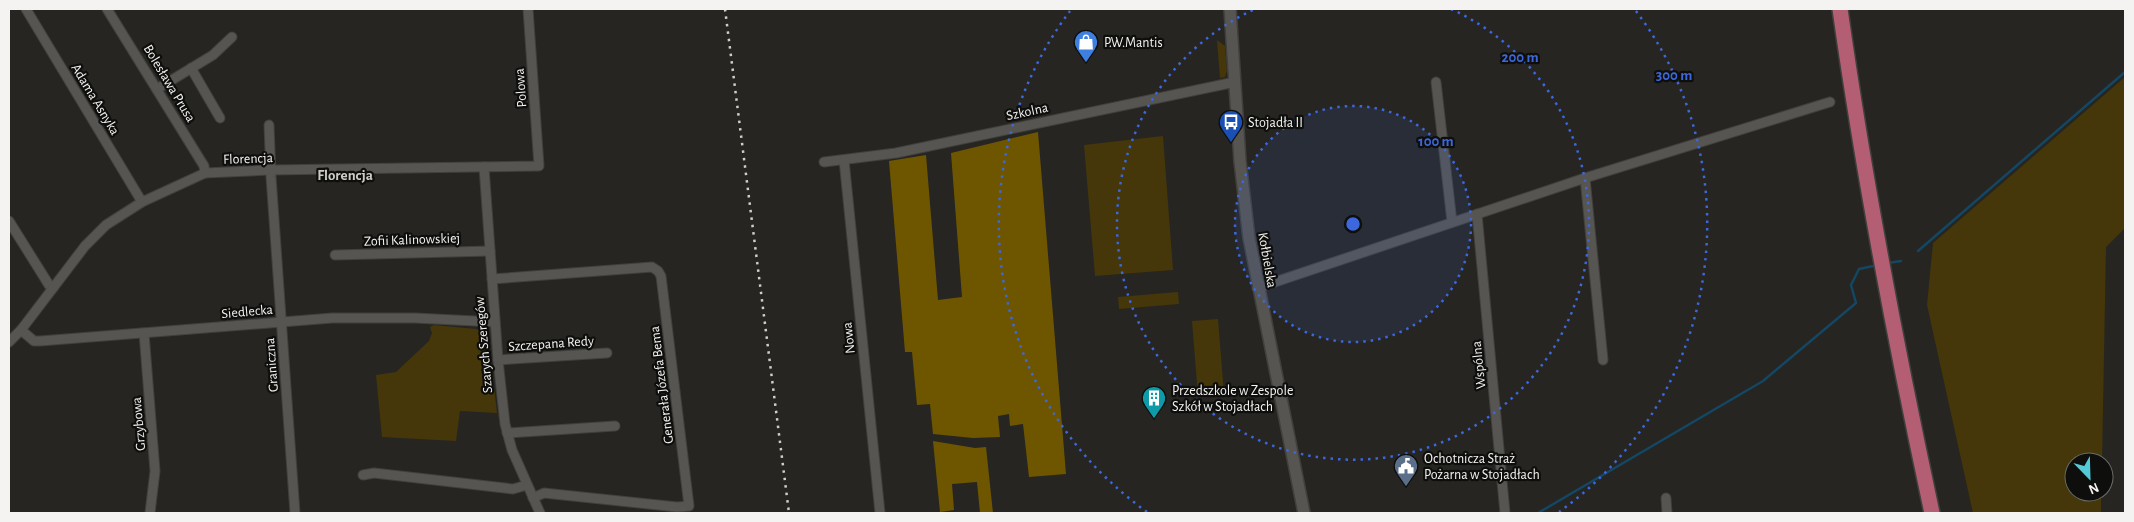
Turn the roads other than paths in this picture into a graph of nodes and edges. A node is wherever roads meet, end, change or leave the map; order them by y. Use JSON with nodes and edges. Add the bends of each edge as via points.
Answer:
{"nodes":[{"id":1,"x":26,"y":9,"type":"edge"},
{"id":2,"x":107,"y":9,"type":"edge"},
{"id":3,"x":528,"y":9,"type":"edge"},
{"id":4,"x":1230,"y":9,"type":"edge"},
{"id":5,"x":1840,"y":9,"type":"edge"},
{"id":6,"x":232,"y":37,"type":"dead end"},
{"id":7,"x":191,"y":68,"type":"junction"},
{"id":8,"x":1235,"y":82,"type":"junction"},
{"id":9,"x":1436,"y":82,"type":"dead end"},
{"id":10,"x":157,"y":90,"type":"junction"},
{"id":11,"x":1830,"y":102,"type":"dead end"},
{"id":12,"x":220,"y":118,"type":"dead end"},
{"id":13,"x":269,"y":125,"type":"dead end"},
{"id":14,"x":844,"y":160,"type":"junction"},
{"id":15,"x":824,"y":162,"type":"dead end"},
{"id":16,"x":540,"y":166,"type":"joint"},
{"id":17,"x":484,"y":167,"type":"junction"},
{"id":18,"x":270,"y":170,"type":"junction"},
{"id":19,"x":205,"y":173,"type":"junction"},
{"id":20,"x":1585,"y":178,"type":"junction"},
{"id":21,"x":142,"y":202,"type":"junction"},
{"id":22,"x":1477,"y":214,"type":"junction"},
{"id":23,"x":9,"y":221,"type":"edge"},
{"id":24,"x":1452,"y":222,"type":"junction"},
{"id":25,"x":490,"y":251,"type":"junction"},
{"id":26,"x":335,"y":255,"type":"dead end"},
{"id":27,"x":492,"y":279,"type":"junction"},
{"id":28,"x":53,"y":288,"type":"junction"},
{"id":29,"x":1257,"y":288,"type":"junction"},
{"id":30,"x":282,"y":322,"type":"junction"},
{"id":31,"x":496,"y":322,"type":"junction"},
{"id":32,"x":21,"y":330,"type":"junction"},
{"id":33,"x":144,"y":333,"type":"junction"},
{"id":34,"x":9,"y":342,"type":"edge"},
{"id":35,"x":607,"y":353,"type":"dead end"},
{"id":36,"x":498,"y":360,"type":"junction"},
{"id":37,"x":1603,"y":360,"type":"dead end"},
{"id":38,"x":615,"y":426,"type":"dead end"},
{"id":39,"x":507,"y":433,"type":"junction"},
{"id":40,"x":362,"y":475,"type":"dead end"},
{"id":41,"x":527,"y":484,"type":"junction"},
{"id":42,"x":532,"y":498,"type":"junction"},
{"id":43,"x":1666,"y":498,"type":"dead end"},
{"id":44,"x":150,"y":513,"type":"edge"},
{"id":45,"x":295,"y":513,"type":"edge"},
{"id":46,"x":540,"y":513,"type":"edge"},
{"id":47,"x":880,"y":513,"type":"edge"},
{"id":48,"x":1304,"y":513,"type":"edge"},
{"id":49,"x":1505,"y":513,"type":"edge"},
{"id":50,"x":1667,"y":513,"type":"edge"},
{"id":51,"x":1932,"y":513,"type":"edge"}],
"edges":[{"from":1,"to":21,"type":"street","name":"Adama Asnyka"},
{"from":2,"to":10,"type":"street","name":"Bolesława Prusa"},
{"from":3,"to":16,"type":"street","name":"Polowa"},
{"from":4,"to":8,"type":"street","name":"Kołbielska"},
{"from":5,"to":51,"type":"main road","via":[[1864,160]]},
{"from":6,"to":7,"type":"street","via":[[213,55]]},
{"from":7,"to":10,"type":"street"},
{"from":7,"to":12,"type":"street"},
{"from":8,"to":14,"type":"street","name":"Szkolna","via":[[896,153]]},
{"from":8,"to":29,"type":"street","name":"Kołbielska","via":[[1243,189]]},
{"from":9,"to":24,"type":"street"},
{"from":10,"to":19,"type":"street","name":"Bolesława Prusa","via":[[204,166]]},
{"from":11,"to":20,"type":"street"},
{"from":13,"to":18,"type":"street","name":"Graniczna"},
{"from":14,"to":15,"type":"street","name":"Szkolna"},
{"from":14,"to":47,"type":"street","name":"Nowa"},
{"from":16,"to":17,"type":"street","name":"Florencja"},
{"from":17,"to":18,"type":"street","name":"Florencja"},
{"from":17,"to":25,"type":"street","name":"Szarych Szeregów"},
{"from":18,"to":19,"type":"street","name":"Florencja"},
{"from":18,"to":30,"type":"street","name":"Graniczna"},
{"from":19,"to":21,"type":"street","name":"Florencja"},
{"from":20,"to":22,"type":"street"},
{"from":20,"to":37,"type":"street"},
{"from":21,"to":28,"type":"street","name":"Florencja","via":[[96,234]]},
{"from":22,"to":24,"type":"street"},
{"from":22,"to":49,"type":"street","name":"Wspólna"},
{"from":23,"to":28,"type":"street"},
{"from":24,"to":29,"type":"street"},
{"from":25,"to":26,"type":"street","name":"Zofii Kalinowskiej"},
{"from":25,"to":27,"type":"street","name":"Szarych Szeregów"},
{"from":27,"to":31,"type":"street","name":"Szarych Szeregów"},
{"from":27,"to":42,"type":"street","name":"Generała Józefa Bema","via":[[652,268],[661,276],[689,506],[544,493]]},
{"from":28,"to":32,"type":"street","name":"Florencja"},
{"from":29,"to":48,"type":"street","name":"Kołbielska"},
{"from":30,"to":31,"type":"street","name":"Siedlecka","via":[[357,318]]},
{"from":30,"to":33,"type":"street","name":"Siedlecka"},
{"from":30,"to":45,"type":"street","name":"Graniczna"},
{"from":31,"to":36,"type":"street","name":"Szarych Szeregów"},
{"from":32,"to":33,"type":"street","name":"Siedlecka","via":[[38,342]]},
{"from":32,"to":34,"type":"street"},
{"from":33,"to":44,"type":"street","name":"Grzybowa","via":[[155,471]]},
{"from":35,"to":36,"type":"street","name":"Szczepana Redy"},
{"from":36,"to":39,"type":"street","name":"Szarych Szeregów"},
{"from":38,"to":39,"type":"street"},
{"from":39,"to":41,"type":"street","name":"Szarych Szeregów"},
{"from":40,"to":41,"type":"street","via":[[374,473],[513,489]]},
{"from":41,"to":42,"type":"street","name":"Szarych Szeregów"},
{"from":42,"to":46,"type":"street","name":"Szarych Szeregów"},
{"from":43,"to":50,"type":"street"}]}
